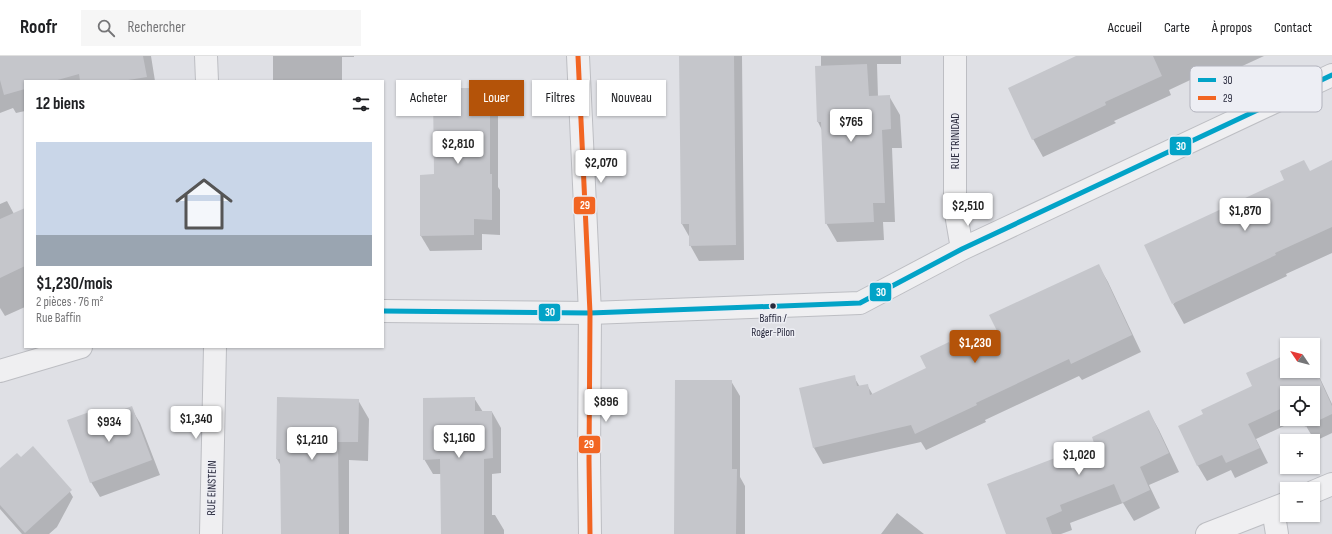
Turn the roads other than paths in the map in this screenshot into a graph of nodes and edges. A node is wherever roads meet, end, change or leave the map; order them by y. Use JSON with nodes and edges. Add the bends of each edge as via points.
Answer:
{"nodes":[{"id":1,"x":206,"y":56,"type":"edge"},
{"id":2,"x":578,"y":56,"type":"edge"},
{"id":3,"x":955,"y":56,"type":"edge"},
{"id":4,"x":1332,"y":75,"type":"edge"},
{"id":5,"x":207,"y":80,"type":"edge"},
{"id":6,"x":1322,"y":80,"type":"edge"},
{"id":7,"x":1253,"y":112,"type":"edge"},
{"id":8,"x":962,"y":248,"type":"junction"},
{"id":9,"x":384,"y":311,"type":"edge"},
{"id":10,"x":590,"y":313,"type":"junction"},
{"id":11,"x":78,"y":348,"type":"edge"},
{"id":12,"x":215,"y":348,"type":"edge"},
{"id":13,"x":0,"y":371,"type":"edge"},
{"id":14,"x":1332,"y":484,"type":"edge"},
{"id":15,"x":1320,"y":489,"type":"edge"},
{"id":16,"x":1280,"y":506,"type":"edge"},
{"id":17,"x":211,"y":534,"type":"edge"},
{"id":18,"x":590,"y":534,"type":"edge"},
{"id":19,"x":1207,"y":534,"type":"edge"},
{"id":20,"x":1277,"y":534,"type":"edge"}],
"edges":[{"from":1,"to":5,"type":"street"},
{"from":2,"to":10,"type":"street"},
{"from":3,"to":8,"type":"street","name":"RUE TRINIDAD","via":[[954,208]]},
{"from":4,"to":6,"type":"street"},
{"from":7,"to":8,"type":"street"},
{"from":8,"to":10,"type":"street","via":[[860,303]]},
{"from":9,"to":10,"type":"street"},
{"from":10,"to":18,"type":"street"},
{"from":11,"to":13,"type":"street"},
{"from":12,"to":17,"type":"street","name":"RUE EINSTEIN"},
{"from":14,"to":15,"type":"street"},
{"from":16,"to":19,"type":"street"},
{"from":16,"to":20,"type":"street"}]}
